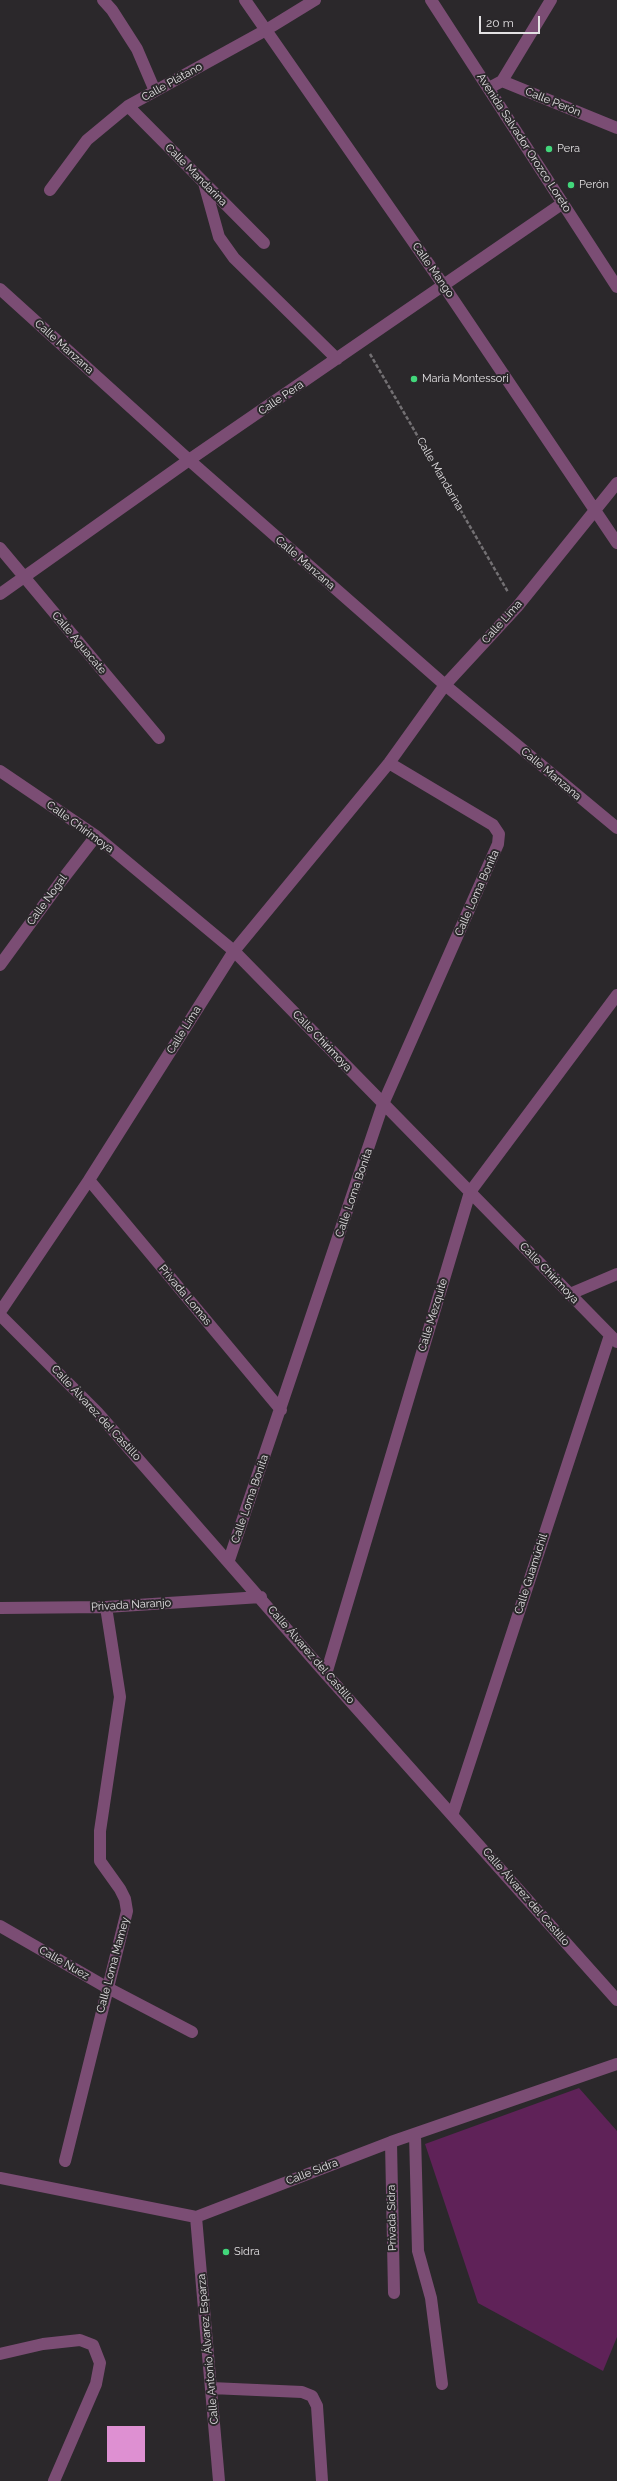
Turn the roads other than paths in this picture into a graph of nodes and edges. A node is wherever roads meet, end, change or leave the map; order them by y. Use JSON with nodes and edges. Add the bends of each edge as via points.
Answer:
{"nodes":[{"id":1,"x":103,"y":0,"type":"edge"},
{"id":2,"x":245,"y":0,"type":"edge"},
{"id":3,"x":316,"y":0,"type":"edge"},
{"id":4,"x":431,"y":0,"type":"edge"},
{"id":5,"x":551,"y":0,"type":"edge"},
{"id":6,"x":266,"y":30,"type":"junction"},
{"id":7,"x":502,"y":81,"type":"junction"},
{"id":8,"x":489,"y":88,"type":"junction"},
{"id":9,"x":155,"y":91,"type":"junction"},
{"id":10,"x":128,"y":106,"type":"junction"},
{"id":11,"x":617,"y":128,"type":"edge"},
{"id":12,"x":204,"y":183,"type":"junction"},
{"id":13,"x":50,"y":190,"type":"dead end"},
{"id":14,"x":563,"y":203,"type":"junction"},
{"id":15,"x":264,"y":243,"type":"dead end"},
{"id":16,"x":444,"y":286,"type":"junction"},
{"id":17,"x":617,"y":287,"type":"edge"},
{"id":18,"x":0,"y":289,"type":"edge"},
{"id":19,"x":338,"y":359,"type":"junction"},
{"id":20,"x":189,"y":460,"type":"junction"},
{"id":21,"x":617,"y":483,"type":"edge"},
{"id":22,"x":595,"y":508,"type":"junction"},
{"id":23,"x":617,"y":543,"type":"edge"},
{"id":24,"x":0,"y":548,"type":"edge"},
{"id":25,"x":24,"y":576,"type":"junction"},
{"id":26,"x":0,"y":594,"type":"edge"},
{"id":27,"x":445,"y":685,"type":"junction"},
{"id":28,"x":159,"y":738,"type":"dead end"},
{"id":29,"x":389,"y":763,"type":"junction"},
{"id":30,"x":0,"y":771,"type":"edge"},
{"id":31,"x":617,"y":828,"type":"edge"},
{"id":32,"x":96,"y":836,"type":"junction"},
{"id":33,"x":234,"y":951,"type":"junction"},
{"id":34,"x":0,"y":966,"type":"edge"},
{"id":35,"x":617,"y":995,"type":"edge"},
{"id":36,"x":383,"y":1104,"type":"junction"},
{"id":37,"x":89,"y":1180,"type":"junction"},
{"id":38,"x":470,"y":1192,"type":"junction"},
{"id":39,"x":617,"y":1274,"type":"edge"},
{"id":40,"x":570,"y":1294,"type":"junction"},
{"id":41,"x":0,"y":1314,"type":"edge"},
{"id":42,"x":613,"y":1339,"type":"edge"},
{"id":43,"x":281,"y":1410,"type":"junction"},
{"id":44,"x":229,"y":1560,"type":"junction"},
{"id":45,"x":261,"y":1597,"type":"junction"},
{"id":46,"x":106,"y":1607,"type":"junction"},
{"id":47,"x":0,"y":1608,"type":"edge"},
{"id":48,"x":326,"y":1674,"type":"junction"},
{"id":49,"x":453,"y":1813,"type":"junction"},
{"id":50,"x":0,"y":1926,"type":"edge"},
{"id":51,"x":106,"y":1987,"type":"junction"},
{"id":52,"x":617,"y":2000,"type":"edge"},
{"id":53,"x":192,"y":2032,"type":"dead end"},
{"id":54,"x":617,"y":2064,"type":"edge"},
{"id":55,"x":415,"y":2134,"type":"junction"},
{"id":56,"x":391,"y":2142,"type":"junction"},
{"id":57,"x":65,"y":2161,"type":"dead end"},
{"id":58,"x":0,"y":2178,"type":"edge"},
{"id":59,"x":196,"y":2217,"type":"junction"},
{"id":60,"x":394,"y":2293,"type":"dead end"},
{"id":61,"x":0,"y":2354,"type":"edge"},
{"id":62,"x":442,"y":2384,"type":"dead end"},
{"id":63,"x":211,"y":2388,"type":"junction"},
{"id":64,"x":54,"y":2481,"type":"edge"},
{"id":65,"x":219,"y":2481,"type":"edge"},
{"id":66,"x":322,"y":2481,"type":"edge"}],
"edges":[{"from":1,"to":9,"type":"street","via":[[137,49]]},
{"from":2,"to":6,"type":"street","name":"Calle Mango"},
{"from":3,"to":6,"type":"street","name":"Calle Plátano"},
{"from":4,"to":8,"type":"street","name":"Avenida Salvador Orozco Loreto"},
{"from":5,"to":7,"type":"street"},
{"from":6,"to":9,"type":"street","name":"Calle Plátano"},
{"from":6,"to":16,"type":"street","name":"Calle Mango"},
{"from":7,"to":8,"type":"street"},
{"from":7,"to":11,"type":"street","name":"Calle Perón"},
{"from":8,"to":14,"type":"street","name":"Avenida Salvador Orozco Loreto"},
{"from":9,"to":10,"type":"street","name":"Calle Plátano"},
{"from":10,"to":12,"type":"street","name":"Calle Mandarina"},
{"from":10,"to":13,"type":"street","name":"Calle Plátano","via":[[86,140]]},
{"from":12,"to":15,"type":"street","name":"Calle Mandarina"},
{"from":12,"to":19,"type":"street","via":[[219,237],[234,258]]},
{"from":14,"to":16,"type":"street","name":"Calle Pera"},
{"from":14,"to":17,"type":"street","name":"Avenida Salvador Orozco Loreto"},
{"from":16,"to":19,"type":"street","name":"Calle Pera"},
{"from":16,"to":22,"type":"street","name":"Calle Mango"},
{"from":18,"to":20,"type":"street","name":"Calle Manzana"},
{"from":19,"to":20,"type":"street","name":"Calle Pera"},
{"from":20,"to":25,"type":"street","name":"Calle Pera"},
{"from":20,"to":27,"type":"street","name":"Calle Manzana"},
{"from":21,"to":22,"type":"street","name":"Calle Lima"},
{"from":22,"to":23,"type":"street","name":"Calle Mango"},
{"from":22,"to":27,"type":"street","name":"Calle Lima","via":[[517,607]]},
{"from":24,"to":25,"type":"street","name":"Calle Aguacate"},
{"from":25,"to":26,"type":"street","name":"Calle Pera"},
{"from":25,"to":28,"type":"street","name":"Calle Aguacate"},
{"from":27,"to":29,"type":"street","name":"Calle Lima"},
{"from":27,"to":31,"type":"street","name":"Calle Manzana"},
{"from":29,"to":33,"type":"street","name":"Calle Lima"},
{"from":29,"to":36,"type":"street","name":"Calle Loma Bonita","via":[[493,825],[499,834],[498,844]]},
{"from":30,"to":32,"type":"street","name":"Calle Chirimoya"},
{"from":32,"to":33,"type":"street","name":"Calle Chirimoya"},
{"from":32,"to":34,"type":"street","name":"Calle Nogal"},
{"from":33,"to":36,"type":"street","name":"Calle Chirimoya"},
{"from":33,"to":37,"type":"street","name":"Calle Lima"},
{"from":35,"to":38,"type":"street","name":"Calle Mezquite"},
{"from":36,"to":38,"type":"street","name":"Calle Chirimoya"},
{"from":36,"to":43,"type":"street","name":"Calle Loma Bonita"},
{"from":37,"to":41,"type":"street","name":"Calle Lima"},
{"from":37,"to":43,"type":"street","name":"Privada Lomas"},
{"from":38,"to":40,"type":"street","name":"Calle Chirimoya"},
{"from":38,"to":48,"type":"street","name":"Calle Mezquite"},
{"from":39,"to":40,"type":"street"},
{"from":40,"to":42,"type":"street","name":"Calle Chirimoya"},
{"from":41,"to":44,"type":"street","name":"Calle Álvarez del Castillo","via":[[97,1412]]},
{"from":42,"to":49,"type":"street","name":"Calle Guamúchil"},
{"from":43,"to":44,"type":"street","name":"Calle Loma Bonita"},
{"from":44,"to":45,"type":"street","name":"Calle Álvarez del Castillo"},
{"from":45,"to":46,"type":"street","name":"Privada Naranjo"},
{"from":45,"to":48,"type":"street","name":"Calle Álvarez del Castillo"},
{"from":46,"to":47,"type":"street","name":"Privada Naranjo"},
{"from":46,"to":51,"type":"street","name":"Calle Loma Mamey","via":[[120,1697],[100,1831],[100,1861],[120,1889],[127,1911]]},
{"from":48,"to":49,"type":"street","name":"Calle Álvarez del Castillo"},
{"from":49,"to":52,"type":"street","name":"Calle Álvarez del Castillo"},
{"from":50,"to":51,"type":"street","name":"Calle Nuez"},
{"from":51,"to":53,"type":"street","name":"Calle Nuez"},
{"from":51,"to":57,"type":"street","name":"Calle Loma Mamey"},
{"from":54,"to":55,"type":"street","name":"Calle Sidra"},
{"from":55,"to":56,"type":"street","name":"Calle Sidra"},
{"from":55,"to":62,"type":"street","via":[[418,2251],[431,2298]]},
{"from":56,"to":59,"type":"street","name":"Calle Sidra"},
{"from":56,"to":60,"type":"street","name":"Privada Sidra"},
{"from":58,"to":59,"type":"street"},
{"from":59,"to":63,"type":"street","name":"Calle Antonio Álvarez Esparza"},
{"from":61,"to":64,"type":"street","via":[[43,2344],[80,2340],[93,2345],[100,2363],[96,2384]]},
{"from":63,"to":65,"type":"street","name":"Calle Antonio Álvarez Esparza"},
{"from":63,"to":66,"type":"street","via":[[302,2392],[312,2396],[317,2406]]}]}
